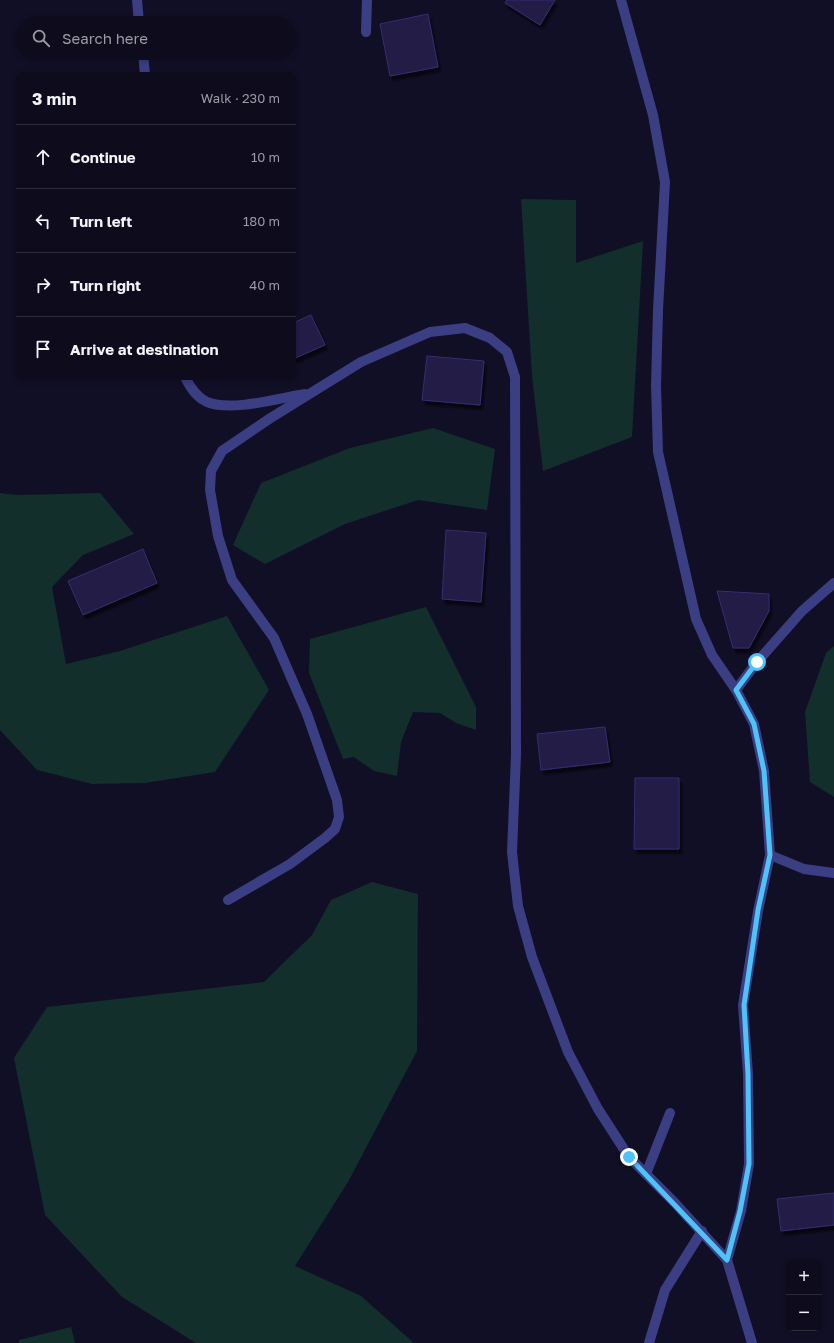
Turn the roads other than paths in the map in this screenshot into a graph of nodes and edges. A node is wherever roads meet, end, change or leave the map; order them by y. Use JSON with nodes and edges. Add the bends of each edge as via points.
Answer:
{"nodes":[{"id":1,"x":137,"y":0,"type":"edge"},
{"id":2,"x":366,"y":0,"type":"edge"},
{"id":3,"x":621,"y":0,"type":"edge"},
{"id":4,"x":138,"y":16,"type":"edge"},
{"id":5,"x":366,"y":32,"type":"dead end"},
{"id":6,"x":143,"y":60,"type":"edge"},
{"id":7,"x":145,"y":72,"type":"edge"},
{"id":8,"x":186,"y":380,"type":"edge"},
{"id":9,"x":310,"y":393,"type":"junction"},
{"id":10,"x":834,"y":583,"type":"edge"},
{"id":11,"x":736,"y":690,"type":"junction"},
{"id":12,"x":770,"y":855,"type":"junction"},
{"id":13,"x":834,"y":874,"type":"edge"},
{"id":14,"x":228,"y":900,"type":"dead end"},
{"id":15,"x":670,"y":1114,"type":"dead end"},
{"id":16,"x":646,"y":1174,"type":"junction"},
{"id":17,"x":702,"y":1231,"type":"junction"},
{"id":18,"x":727,"y":1260,"type":"junction"},
{"id":19,"x":649,"y":1343,"type":"edge"},
{"id":20,"x":752,"y":1343,"type":"edge"}],
"edges":[{"from":1,"to":4,"type":"street"},
{"from":2,"to":5,"type":"street"},
{"from":3,"to":11,"type":"street","via":[[653,114],[665,182],[656,386],[658,452],[696,619],[712,655]]},
{"from":6,"to":7,"type":"street"},
{"from":8,"to":9,"type":"street","via":[[191,390],[206,402],[224,405]]},
{"from":9,"to":14,"type":"street","via":[[222,451],[211,471],[210,490],[218,536],[232,580],[274,638],[307,714],[337,800],[339,817],[335,829],[325,838],[290,864]]},
{"from":9,"to":16,"type":"street","via":[[361,362],[430,332],[465,328],[490,338],[507,352],[515,377],[516,755],[512,852],[518,906],[532,957],[568,1052],[598,1109],[629,1157]]},
{"from":10,"to":11,"type":"street","via":[[802,610]]},
{"from":11,"to":12,"type":"street","via":[[754,724],[764,771]]},
{"from":12,"to":13,"type":"street","via":[[804,869]]},
{"from":12,"to":18,"type":"street","via":[[758,910],[744,1005],[749,1164]]},
{"from":15,"to":16,"type":"street"},
{"from":16,"to":17,"type":"street"},
{"from":17,"to":18,"type":"street"},
{"from":17,"to":19,"type":"street","via":[[665,1290]]},
{"from":18,"to":20,"type":"street"}]}
